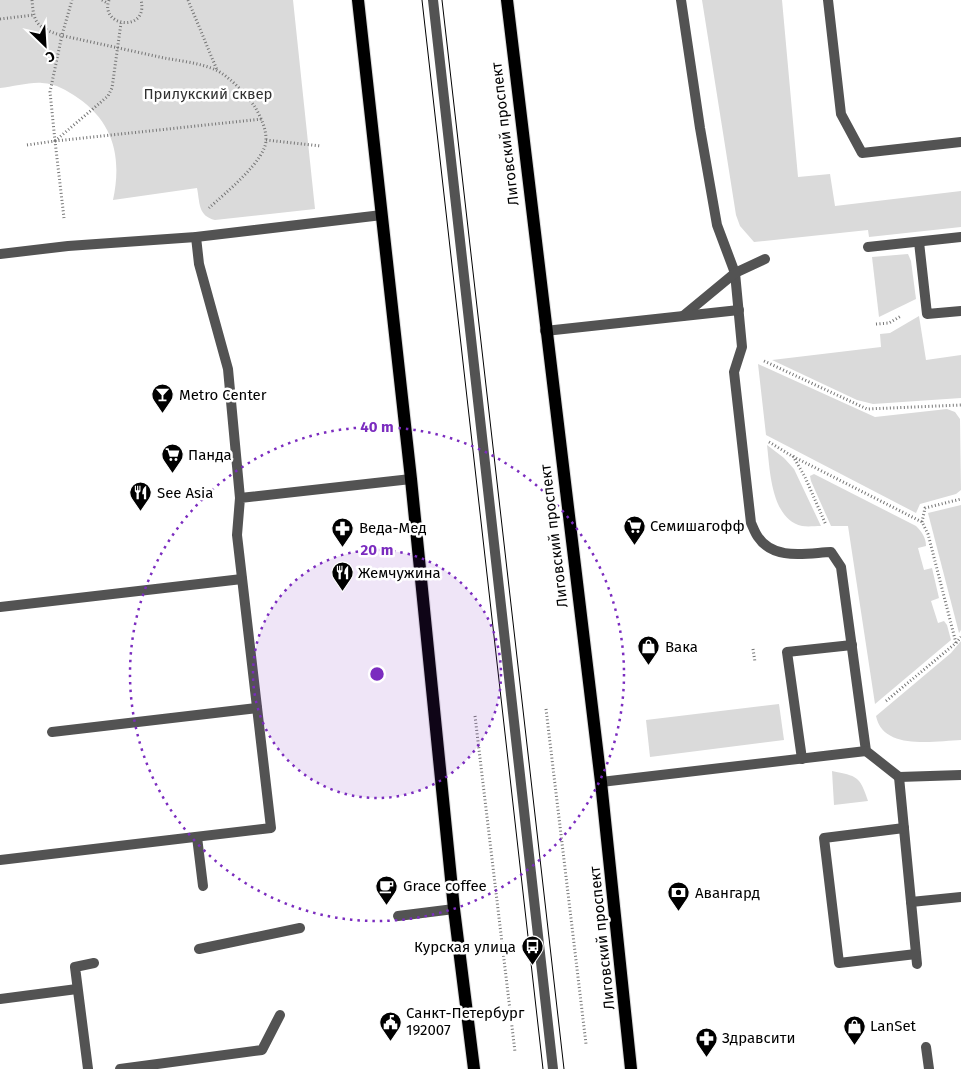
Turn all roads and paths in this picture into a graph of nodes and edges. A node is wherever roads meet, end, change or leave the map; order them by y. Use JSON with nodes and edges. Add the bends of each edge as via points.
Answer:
{"nodes":[{"id":1,"x":32,"y":0,"type":"edge"},
{"id":2,"x":72,"y":0,"type":"edge"},
{"id":3,"x":102,"y":0,"type":"edge"},
{"id":4,"x":141,"y":0,"type":"edge"},
{"id":5,"x":188,"y":0,"type":"edge"},
{"id":6,"x":358,"y":0,"type":"edge"},
{"id":7,"x":433,"y":0,"type":"edge"},
{"id":8,"x":506,"y":0,"type":"edge"},
{"id":9,"x":681,"y":0,"type":"edge"},
{"id":10,"x":828,"y":0,"type":"edge"},
{"id":11,"x":108,"y":2,"type":"edge"},
{"id":12,"x":34,"y":14,"type":"junction"},
{"id":13,"x":0,"y":18,"type":"edge"},
{"id":14,"x":121,"y":23,"type":"junction"},
{"id":15,"x":62,"y":35,"type":"junction"},
{"id":16,"x":118,"y":49,"type":"junction"},
{"id":17,"x":217,"y":70,"type":"junction"},
{"id":18,"x":262,"y":119,"type":"junction"},
{"id":19,"x":266,"y":140,"type":"junction"},
{"id":20,"x":55,"y":141,"type":"junction"},
{"id":21,"x":961,"y":142,"type":"edge"},
{"id":22,"x":27,"y":145,"type":"dead end"},
{"id":23,"x":321,"y":146,"type":"dead end"},
{"id":24,"x":382,"y":215,"type":"junction"},
{"id":25,"x":196,"y":237,"type":"junction"},
{"id":26,"x":961,"y":237,"type":"edge"},
{"id":27,"x":919,"y":242,"type":"junction"},
{"id":28,"x":68,"y":246,"type":"junction"},
{"id":29,"x":868,"y":247,"type":"dead end"},
{"id":30,"x":0,"y":254,"type":"edge"},
{"id":31,"x":765,"y":258,"type":"dead end"},
{"id":32,"x":735,"y":274,"type":"junction"},
{"id":33,"x":739,"y":310,"type":"junction"},
{"id":34,"x":961,"y":311,"type":"edge"},
{"id":35,"x":682,"y":316,"type":"junction"},
{"id":36,"x":545,"y":331,"type":"junction"},
{"id":37,"x":742,"y":347,"type":"junction"},
{"id":38,"x":961,"y":405,"type":"edge"},
{"id":39,"x":740,"y":432,"type":"junction"},
{"id":40,"x":792,"y":456,"type":"junction"},
{"id":41,"x":411,"y":479,"type":"junction"},
{"id":42,"x":240,"y":498,"type":"junction"},
{"id":43,"x":961,"y":499,"type":"edge"},
{"id":44,"x":922,"y":522,"type":"junction"},
{"id":45,"x":832,"y":552,"type":"junction"},
{"id":46,"x":242,"y":579,"type":"junction"},
{"id":47,"x":0,"y":607,"type":"edge"},
{"id":48,"x":961,"y":637,"type":"edge"},
{"id":49,"x":956,"y":643,"type":"junction"},
{"id":50,"x":852,"y":645,"type":"junction"},
{"id":51,"x":753,"y":649,"type":"dead end"},
{"id":52,"x":760,"y":655,"type":"dead end"},
{"id":53,"x":754,"y":656,"type":"junction"},
{"id":54,"x":755,"y":662,"type":"dead end"},
{"id":55,"x":257,"y":708,"type":"junction"},
{"id":56,"x":546,"y":709,"type":"dead end"},
{"id":57,"x":862,"y":713,"type":"junction"},
{"id":58,"x":475,"y":716,"type":"dead end"},
{"id":59,"x":52,"y":732,"type":"dead end"},
{"id":60,"x":866,"y":751,"type":"junction"},
{"id":61,"x":802,"y":759,"type":"junction"},
{"id":62,"x":961,"y":775,"type":"edge"},
{"id":63,"x":899,"y":777,"type":"junction"},
{"id":64,"x":601,"y":782,"type":"junction"},
{"id":65,"x":904,"y":828,"type":"junction"},
{"id":66,"x":197,"y":836,"type":"junction"},
{"id":67,"x":0,"y":860,"type":"edge"},
{"id":68,"x":203,"y":886,"type":"dead end"},
{"id":69,"x":961,"y":897,"type":"edge"},
{"id":70,"x":911,"y":902,"type":"junction"},
{"id":71,"x":454,"y":909,"type":"junction"},
{"id":72,"x":398,"y":916,"type":"dead end"},
{"id":73,"x":300,"y":928,"type":"dead end"},
{"id":74,"x":199,"y":949,"type":"dead end"},
{"id":75,"x":94,"y":963,"type":"dead end"},
{"id":76,"x":77,"y":989,"type":"junction"},
{"id":77,"x":0,"y":999,"type":"edge"},
{"id":78,"x":280,"y":1014,"type":"dead end"},
{"id":79,"x":586,"y":1044,"type":"dead end"},
{"id":80,"x":926,"y":1047,"type":"dead end"},
{"id":81,"x":514,"y":1052,"type":"dead end"},
{"id":82,"x":88,"y":1069,"type":"edge"},
{"id":83,"x":120,"y":1069,"type":"edge"},
{"id":84,"x":474,"y":1069,"type":"edge"},
{"id":85,"x":553,"y":1069,"type":"edge"},
{"id":86,"x":631,"y":1069,"type":"edge"},
{"id":87,"x":929,"y":1069,"type":"edge"}],
"edges":[{"from":1,"to":12,"type":"path"},
{"from":2,"to":15,"type":"path"},
{"from":3,"to":11,"type":"path"},
{"from":4,"to":14,"type":"path","via":[[143,6],[136,20]]},
{"from":5,"to":17,"type":"path"},
{"from":6,"to":24,"type":"main road"},
{"from":7,"to":85,"type":"lane"},
{"from":8,"to":36,"type":"main road","name":"Лиговский проспект"},
{"from":9,"to":32,"type":"lane","via":[[717,225]]},
{"from":10,"to":21,"type":"lane","via":[[841,114],[862,153]]},
{"from":11,"to":14,"type":"path","via":[[110,16]]},
{"from":12,"to":13,"type":"path"},
{"from":12,"to":15,"type":"path","via":[[43,28]]},
{"from":14,"to":16,"type":"path"},
{"from":15,"to":16,"type":"path"},
{"from":15,"to":20,"type":"path","via":[[50,92]]},
{"from":16,"to":17,"type":"path"},
{"from":16,"to":20,"type":"path","via":[[108,96]]},
{"from":17,"to":18,"type":"path","via":[[253,104]]},
{"from":18,"to":19,"type":"path"},
{"from":18,"to":20,"type":"path"},
{"from":19,"to":23,"type":"path"},
{"from":19,"to":25,"type":"path","via":[[259,158],[244,176],[204,212]]},
{"from":20,"to":22,"type":"path"},
{"from":20,"to":28,"type":"path"},
{"from":24,"to":25,"type":"lane"},
{"from":24,"to":41,"type":"main road"},
{"from":25,"to":28,"type":"lane"},
{"from":25,"to":42,"type":"lane","via":[[199,264],[228,369]]},
{"from":26,"to":27,"type":"lane"},
{"from":27,"to":29,"type":"lane"},
{"from":27,"to":34,"type":"lane","via":[[926,314]]},
{"from":28,"to":30,"type":"lane"},
{"from":31,"to":32,"type":"lane"},
{"from":32,"to":33,"type":"lane"},
{"from":32,"to":35,"type":"lane"},
{"from":33,"to":35,"type":"lane"},
{"from":33,"to":37,"type":"lane"},
{"from":35,"to":36,"type":"lane"},
{"from":36,"to":64,"type":"main road","name":"Лиговский проспект"},
{"from":37,"to":38,"type":"path","via":[[762,360],[868,409]]},
{"from":37,"to":39,"type":"lane","via":[[734,372]]},
{"from":39,"to":40,"type":"path","via":[[767,440]]},
{"from":39,"to":45,"type":"lane","via":[[751,523],[758,538],[768,548],[786,554]]},
{"from":40,"to":44,"type":"path"},
{"from":40,"to":45,"type":"path","via":[[805,477],[826,526]]},
{"from":41,"to":42,"type":"lane"},
{"from":41,"to":71,"type":"main road"},
{"from":42,"to":46,"type":"lane","via":[[237,535]]},
{"from":43,"to":44,"type":"path","via":[[925,508]]},
{"from":44,"to":49,"type":"path","via":[[928,534]]},
{"from":45,"to":50,"type":"lane","via":[[841,567]]},
{"from":46,"to":47,"type":"lane"},
{"from":46,"to":55,"type":"lane"},
{"from":48,"to":49,"type":"path"},
{"from":49,"to":57,"type":"path","via":[[875,710]]},
{"from":50,"to":57,"type":"lane"},
{"from":50,"to":61,"type":"lane","via":[[787,652]]},
{"from":51,"to":53,"type":"path"},
{"from":52,"to":53,"type":"path"},
{"from":53,"to":54,"type":"path"},
{"from":55,"to":59,"type":"lane"},
{"from":55,"to":66,"type":"lane","via":[[271,828]]},
{"from":56,"to":79,"type":"path"},
{"from":57,"to":60,"type":"lane"},
{"from":58,"to":81,"type":"path"},
{"from":60,"to":61,"type":"lane"},
{"from":60,"to":63,"type":"lane"},
{"from":61,"to":64,"type":"lane"},
{"from":62,"to":63,"type":"lane"},
{"from":63,"to":65,"type":"lane"},
{"from":64,"to":86,"type":"main road","name":"Лиговский проспект"},
{"from":65,"to":70,"type":"lane"},
{"from":65,"to":70,"type":"lane","via":[[824,838],[839,963],[916,959]]},
{"from":66,"to":67,"type":"lane"},
{"from":66,"to":68,"type":"lane"},
{"from":69,"to":70,"type":"lane"},
{"from":71,"to":72,"type":"lane"},
{"from":71,"to":84,"type":"main road"},
{"from":73,"to":74,"type":"lane"},
{"from":75,"to":76,"type":"lane","via":[[74,967]]},
{"from":76,"to":77,"type":"lane"},
{"from":76,"to":82,"type":"lane"},
{"from":78,"to":83,"type":"lane","via":[[262,1050]]},
{"from":80,"to":87,"type":"lane"}]}
